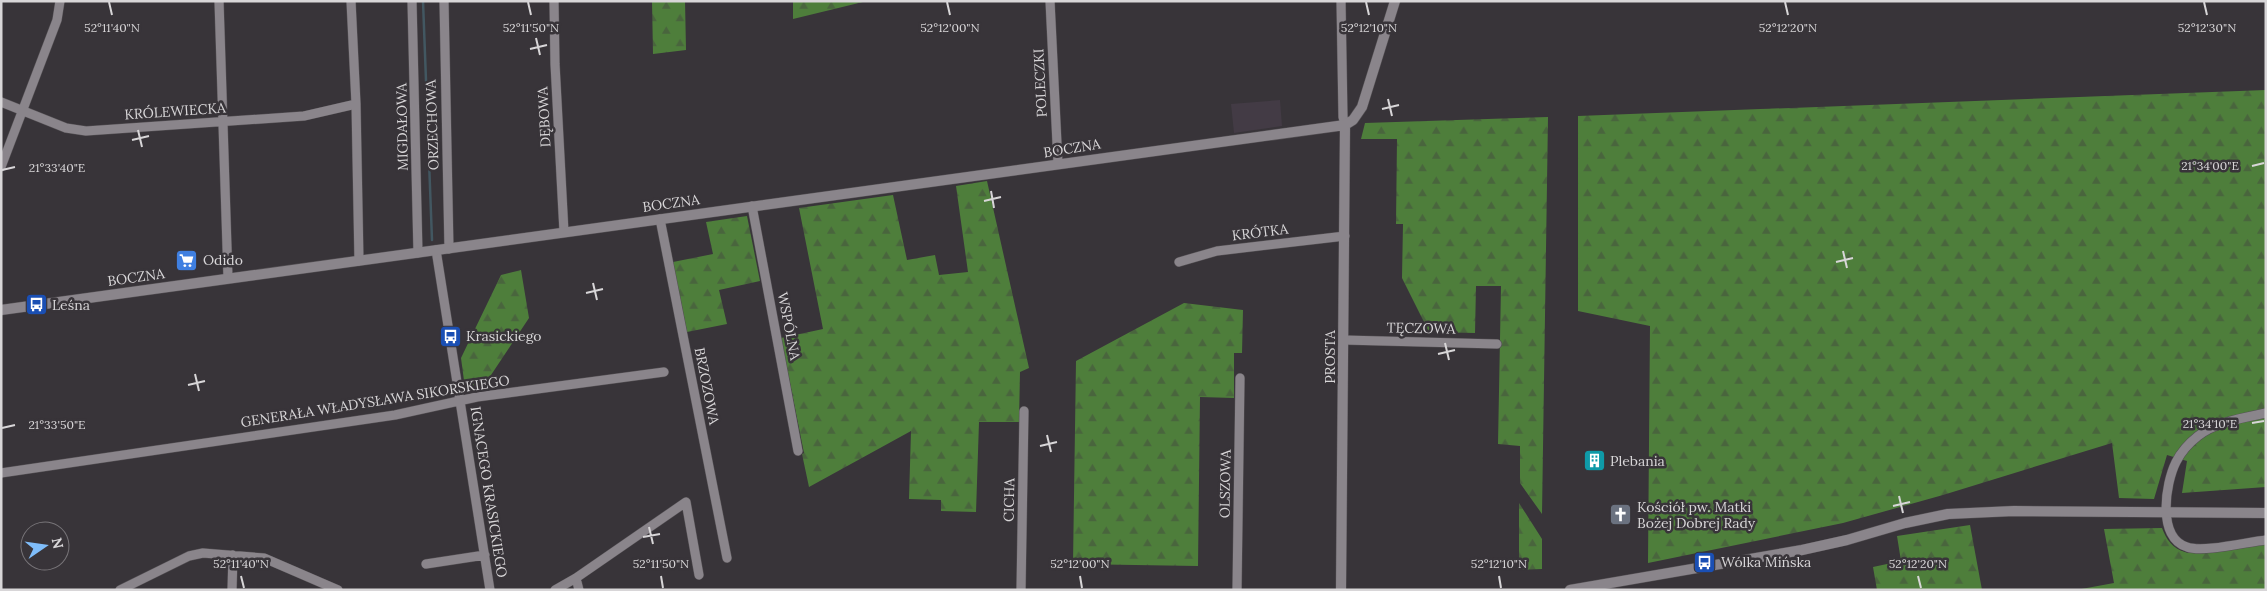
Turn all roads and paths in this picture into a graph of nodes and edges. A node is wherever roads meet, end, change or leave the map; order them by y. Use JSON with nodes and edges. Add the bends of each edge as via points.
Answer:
{"nodes":[{"id":1,"x":60,"y":1,"type":"edge"},
{"id":2,"x":219,"y":1,"type":"edge"},
{"id":3,"x":350,"y":1,"type":"edge"},
{"id":4,"x":412,"y":1,"type":"edge"},
{"id":5,"x":444,"y":1,"type":"edge"},
{"id":6,"x":554,"y":1,"type":"edge"},
{"id":7,"x":1050,"y":1,"type":"edge"},
{"id":8,"x":1341,"y":1,"type":"edge"},
{"id":9,"x":1395,"y":1,"type":"edge"},
{"id":10,"x":1,"y":102,"type":"edge"},
{"id":11,"x":356,"y":104,"type":"junction"},
{"id":12,"x":24,"y":111,"type":"junction"},
{"id":13,"x":222,"y":121,"type":"junction"},
{"id":14,"x":1345,"y":124,"type":"junction"},
{"id":15,"x":1058,"y":164,"type":"junction"},
{"id":16,"x":1,"y":167,"type":"edge"},
{"id":17,"x":752,"y":206,"type":"junction"},
{"id":18,"x":660,"y":219,"type":"junction"},
{"id":19,"x":564,"y":232,"type":"junction"},
{"id":20,"x":1345,"y":236,"type":"junction"},
{"id":21,"x":449,"y":249,"type":"junction"},
{"id":22,"x":436,"y":250,"type":"junction"},
{"id":23,"x":418,"y":253,"type":"junction"},
{"id":24,"x":359,"y":261,"type":"junction"},
{"id":25,"x":1180,"y":262,"type":"dead end"},
{"id":26,"x":228,"y":278,"type":"junction"},
{"id":27,"x":1,"y":310,"type":"edge"},
{"id":28,"x":1344,"y":340,"type":"junction"},
{"id":29,"x":1497,"y":344,"type":"dead end"},
{"id":30,"x":664,"y":372,"type":"dead end"},
{"id":31,"x":1240,"y":378,"type":"dead end"},
{"id":32,"x":460,"y":400,"type":"junction"},
{"id":33,"x":1024,"y":411,"type":"dead end"},
{"id":34,"x":2266,"y":413,"type":"edge"},
{"id":35,"x":798,"y":451,"type":"dead end"},
{"id":36,"x":1,"y":473,"type":"edge"},
{"id":37,"x":2167,"y":512,"type":"junction"},
{"id":38,"x":2266,"y":513,"type":"edge"},
{"id":39,"x":2266,"y":540,"type":"edge"},
{"id":40,"x":233,"y":555,"type":"junction"},
{"id":41,"x":484,"y":555,"type":"junction"},
{"id":42,"x":727,"y":558,"type":"dead end"},
{"id":43,"x":426,"y":564,"type":"dead end"},
{"id":44,"x":699,"y":574,"type":"dead end"},
{"id":45,"x":576,"y":578,"type":"junction"},
{"id":46,"x":124,"y":589,"type":"edge"},
{"id":47,"x":1576,"y":589,"type":"edge"},
{"id":48,"x":232,"y":590,"type":"edge"},
{"id":49,"x":338,"y":590,"type":"edge"},
{"id":50,"x":490,"y":590,"type":"edge"},
{"id":51,"x":556,"y":590,"type":"edge"},
{"id":52,"x":579,"y":590,"type":"edge"},
{"id":53,"x":1021,"y":590,"type":"edge"},
{"id":54,"x":1237,"y":590,"type":"edge"},
{"id":55,"x":1341,"y":590,"type":"edge"}],
"edges":[{"from":1,"to":12,"type":"street","via":[[57,20]]},
{"from":2,"to":13,"type":"street"},
{"from":3,"to":11,"type":"street"},
{"from":4,"to":23,"type":"street","name":"MIGDAŁOWA"},
{"from":5,"to":21,"type":"street","name":"ORZECHOWA"},
{"from":6,"to":19,"type":"street","name":"DĘBOWA"},
{"from":7,"to":15,"type":"street","name":"POLECZKI"},
{"from":8,"to":14,"type":"street"},
{"from":9,"to":14,"type":"street","via":[[1362,107],[1353,120]]},
{"from":10,"to":12,"type":"street","name":"KRÓLEWIECKA"},
{"from":11,"to":13,"type":"street","name":"KRÓLEWIECKA","via":[[304,116]]},
{"from":11,"to":24,"type":"street"},
{"from":12,"to":13,"type":"street","name":"KRÓLEWIECKA","via":[[66,128],[86,131]]},
{"from":12,"to":16,"type":"street"},
{"from":13,"to":26,"type":"street"},
{"from":14,"to":15,"type":"street","name":"BOCZNA"},
{"from":14,"to":20,"type":"street","name":"PROSTA"},
{"from":15,"to":17,"type":"street","name":"BOCZNA"},
{"from":17,"to":18,"type":"street","name":"BOCZNA"},
{"from":17,"to":35,"type":"street","name":"WSPÓLNA"},
{"from":18,"to":19,"type":"street","name":"BOCZNA"},
{"from":18,"to":42,"type":"street","name":"BRZOZOWA"},
{"from":19,"to":21,"type":"street","name":"BOCZNA"},
{"from":20,"to":25,"type":"street","name":"KRÓTKA","via":[[1217,252]]},
{"from":20,"to":28,"type":"street","name":"PROSTA"},
{"from":21,"to":22,"type":"street","name":"BOCZNA"},
{"from":22,"to":23,"type":"street","name":"BOCZNA"},
{"from":22,"to":32,"type":"street","name":"IGNACEGO KRASICKIEGO"},
{"from":23,"to":24,"type":"street","name":"BOCZNA"},
{"from":24,"to":26,"type":"street","name":"BOCZNA"},
{"from":26,"to":27,"type":"street","name":"BOCZNA"},
{"from":28,"to":29,"type":"street","name":"TĘCZOWA"},
{"from":28,"to":55,"type":"street","name":"PROSTA"},
{"from":30,"to":32,"type":"street","name":"GENERAŁA WŁADYSŁAWA SIKORSKIEGO"},
{"from":31,"to":54,"type":"street","name":"OLSZOWA"},
{"from":32,"to":36,"type":"street","name":"GENERAŁA WŁADYSŁAWA SIKORSKIEGO","via":[[395,415]]},
{"from":32,"to":41,"type":"street","name":"IGNACEGO KRASICKIEGO"},
{"from":33,"to":53,"type":"street","name":"CICHA"},
{"from":34,"to":37,"type":"street","via":[[2216,426],[2187,446],[2170,478]]},
{"from":37,"to":38,"type":"street"},
{"from":37,"to":39,"type":"street","via":[[2172,538],[2187,548]]},
{"from":37,"to":47,"type":"street","via":[[1948,514],[1905,522],[1802,550]]},
{"from":40,"to":46,"type":"street","via":[[203,553],[189,556]]},
{"from":40,"to":48,"type":"street"},
{"from":40,"to":49,"type":"street","via":[[264,558]]},
{"from":41,"to":43,"type":"street"},
{"from":41,"to":50,"type":"street","name":"IGNACEGO KRASICKIEGO"},
{"from":44,"to":45,"type":"street","via":[[686,502]]},
{"from":45,"to":51,"type":"street"},
{"from":45,"to":52,"type":"street"}]}
